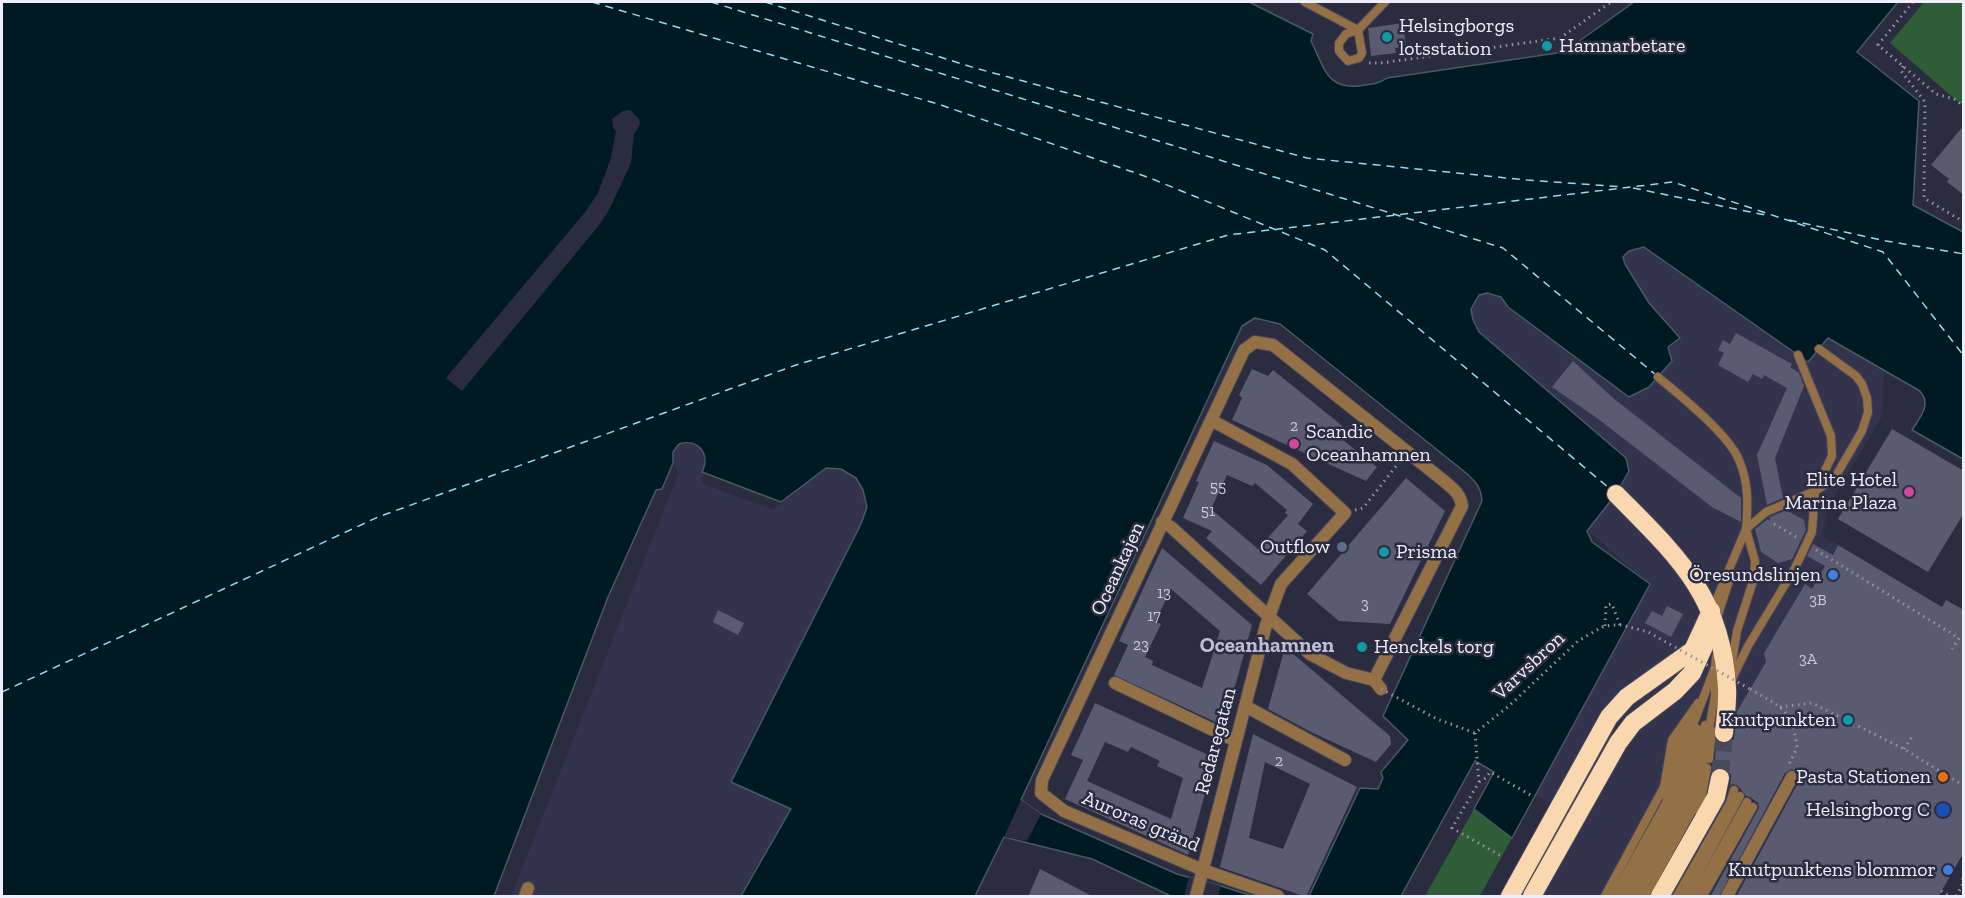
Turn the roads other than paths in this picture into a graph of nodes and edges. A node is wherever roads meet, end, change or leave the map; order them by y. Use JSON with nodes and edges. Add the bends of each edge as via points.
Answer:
{"nodes":[{"id":1,"x":1305,"y":2,"type":"edge"},
{"id":2,"x":1385,"y":2,"type":"edge"},
{"id":3,"x":1358,"y":30,"type":"junction"},
{"id":4,"x":1819,"y":349,"type":"dead end"},
{"id":5,"x":1798,"y":354,"type":"dead end"},
{"id":6,"x":1658,"y":377,"type":"dead end"},
{"id":7,"x":1210,"y":420,"type":"junction"},
{"id":8,"x":1815,"y":491,"type":"junction"},
{"id":9,"x":1616,"y":494,"type":"dead end"},
{"id":10,"x":1166,"y":525,"type":"junction"},
{"id":11,"x":1746,"y":529,"type":"junction"},
{"id":12,"x":1270,"y":616,"type":"junction"},
{"id":13,"x":1715,"y":622,"type":"junction"},
{"id":14,"x":1693,"y":650,"type":"junction"},
{"id":15,"x":1715,"y":667,"type":"junction"},
{"id":16,"x":1679,"y":674,"type":"dead end"},
{"id":17,"x":1115,"y":683,"type":"dead end"},
{"id":18,"x":1704,"y":694,"type":"junction"},
{"id":19,"x":1725,"y":696,"type":"junction"},
{"id":20,"x":1245,"y":706,"type":"junction"},
{"id":21,"x":1729,"y":724,"type":"tunnel mouth"},
{"id":22,"x":1236,"y":741,"type":"junction"},
{"id":23,"x":1345,"y":760,"type":"dead end"},
{"id":24,"x":1792,"y":777,"type":"dead end"},
{"id":25,"x":1730,"y":785,"type":"junction"},
{"id":26,"x":1064,"y":811,"type":"joint"},
{"id":27,"x":1202,"y":874,"type":"junction"},
{"id":28,"x":1196,"y":897,"type":"edge"},
{"id":29,"x":1278,"y":897,"type":"edge"},
{"id":30,"x":1510,"y":897,"type":"edge"},
{"id":31,"x":1517,"y":897,"type":"edge"},
{"id":32,"x":1526,"y":897,"type":"edge"},
{"id":33,"x":1532,"y":897,"type":"edge"},
{"id":34,"x":1605,"y":897,"type":"edge"},
{"id":35,"x":1614,"y":897,"type":"edge"},
{"id":36,"x":1623,"y":897,"type":"edge"},
{"id":37,"x":1630,"y":897,"type":"edge"},
{"id":38,"x":1638,"y":897,"type":"edge"},
{"id":39,"x":1645,"y":897,"type":"edge"},
{"id":40,"x":1653,"y":897,"type":"edge"},
{"id":41,"x":1660,"y":897,"type":"edge"},
{"id":42,"x":1669,"y":897,"type":"edge"},
{"id":43,"x":1677,"y":897,"type":"edge"},
{"id":44,"x":1686,"y":897,"type":"edge"},
{"id":45,"x":1695,"y":897,"type":"edge"},
{"id":46,"x":1703,"y":897,"type":"edge"},
{"id":47,"x":1726,"y":897,"type":"edge"}],
"edges":[{"from":1,"to":3,"type":"lane"},
{"from":2,"to":3,"type":"lane"},
{"from":3,"to":3,"type":"lane","via":[[1362,53],[1354,61],[1344,58],[1339,43],[1346,34]]},
{"from":4,"to":8,"type":"lane","via":[[1856,376],[1867,398],[1868,412],[1862,431],[1833,479]]},
{"from":5,"to":8,"type":"lane","via":[[1831,436],[1831,462]]},
{"from":6,"to":11,"type":"lane","via":[[1714,428],[1739,459],[1748,493]]},
{"from":7,"to":10,"type":"street","name":"Oceankajen"},
{"from":7,"to":12,"type":"street","name":"Redaregatan","via":[[1292,464],[1345,513],[1281,584]]},
{"from":7,"to":12,"type":"street","name":"Oceankajen","via":[[1244,350],[1255,342],[1274,345],[1459,496],[1462,506],[1377,685],[1310,654]]},
{"from":8,"to":11,"type":"lane","via":[[1766,512]]},
{"from":8,"to":19,"type":"lane","via":[[1812,532],[1748,646]]},
{"from":9,"to":13,"type":"highway","via":[[1678,558]]},
{"from":10,"to":12,"type":"street"},
{"from":10,"to":26,"type":"street","name":"Oceankajen","via":[[1042,780],[1041,793]]},
{"from":11,"to":13,"type":"lane"},
{"from":11,"to":19,"type":"lane","via":[[1755,561],[1754,578],[1737,632]]},
{"from":12,"to":20,"type":"street","name":"Redaregatan"},
{"from":13,"to":14,"type":"highway"},
{"from":13,"to":15,"type":"lane"},
{"from":13,"to":19,"type":"highway"},
{"from":13,"to":33,"type":"highway","via":[[1692,672],[1675,691],[1633,723],[1618,743]]},
{"from":14,"to":30,"type":"highway","via":[[1627,697],[1609,717]]},
{"from":14,"to":31,"type":"lane","via":[[1686,665],[1628,706],[1612,726]]},
{"from":15,"to":18,"type":"lane"},
{"from":15,"to":19,"type":"lane"},
{"from":16,"to":32,"type":"lane","via":[[1629,719]]},
{"from":17,"to":22,"type":"street"},
{"from":18,"to":34,"type":"lane","via":[[1672,740],[1664,788]]},
{"from":18,"to":35,"type":"lane","via":[[1679,741],[1666,803]]},
{"from":18,"to":36,"type":"lane","via":[[1687,741],[1673,806]]},
{"from":18,"to":37,"type":"lane","via":[[1682,802]]},
{"from":19,"to":21,"type":"highway"},
{"from":19,"to":25,"type":"lane"},
{"from":19,"to":38,"type":"lane","via":[[1699,742],[1688,803]]},
{"from":19,"to":39,"type":"lane","via":[[1695,805]]},
{"from":20,"to":22,"type":"street","name":"Redaregatan"},
{"from":20,"to":23,"type":"street"},
{"from":22,"to":27,"type":"street","name":"Redaregatan"},
{"from":24,"to":47,"type":"street"},
{"from":25,"to":40,"type":"lane","via":[[1702,804]]},
{"from":25,"to":41,"type":"highway","via":[[1716,797]]},
{"from":25,"to":42,"type":"lane"},
{"from":25,"to":43,"type":"lane","via":[[1730,803]]},
{"from":25,"to":44,"type":"lane"},
{"from":25,"to":45,"type":"lane"},
{"from":25,"to":46,"type":"lane"},
{"from":26,"to":27,"type":"street","name":"Auroras gränd"},
{"from":27,"to":28,"type":"street","name":"Redaregatan"},
{"from":27,"to":29,"type":"street","name":"Auroras gränd"}]}
